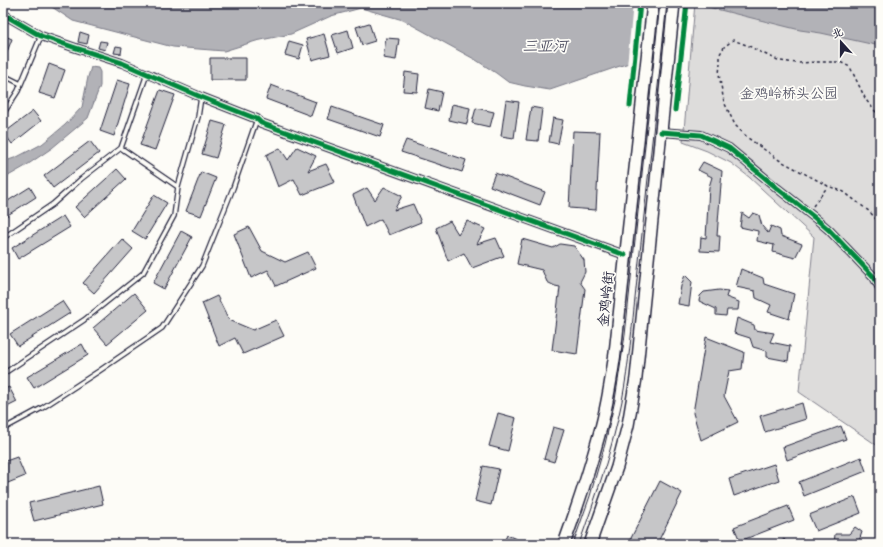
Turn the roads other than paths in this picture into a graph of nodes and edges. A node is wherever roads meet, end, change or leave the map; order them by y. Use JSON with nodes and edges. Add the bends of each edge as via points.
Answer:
{"nodes":[{"id":1,"x":653,"y":3,"type":"edge"},
{"id":2,"x":674,"y":3,"type":"edge"},
{"id":3,"x":3,"y":14,"type":"edge"},
{"id":4,"x":41,"y":36,"type":"junction"},
{"id":5,"x":147,"y":74,"type":"junction"},
{"id":6,"x":3,"y":75,"type":"edge"},
{"id":7,"x":21,"y":84,"type":"junction"},
{"id":8,"x":201,"y":97,"type":"junction"},
{"id":9,"x":3,"y":114,"type":"edge"},
{"id":10,"x":257,"y":119,"type":"junction"},
{"id":11,"x":661,"y":132,"type":"junction"},
{"id":12,"x":121,"y":148,"type":"junction"},
{"id":13,"x":178,"y":187,"type":"junction"},
{"id":14,"x":3,"y":238,"type":"edge"},
{"id":15,"x":626,"y":255,"type":"junction"},
{"id":16,"x":880,"y":288,"type":"edge"},
{"id":17,"x":3,"y":374,"type":"edge"},
{"id":18,"x":3,"y":429,"type":"edge"},
{"id":19,"x":564,"y":544,"type":"edge"},
{"id":20,"x":590,"y":544,"type":"edge"}],
"edges":[{"from":1,"to":15,"type":"main road","name":"金鸡岭街"},
{"from":2,"to":11,"type":"main road"},
{"from":3,"to":4,"type":"street"},
{"from":4,"to":5,"type":"street"},
{"from":4,"to":7,"type":"lane"},
{"from":5,"to":8,"type":"street"},
{"from":5,"to":12,"type":"lane"},
{"from":6,"to":7,"type":"lane"},
{"from":7,"to":9,"type":"lane"},
{"from":8,"to":10,"type":"street"},
{"from":8,"to":13,"type":"lane","via":[[198,117]]},
{"from":10,"to":15,"type":"street","via":[[261,123]]},
{"from":10,"to":18,"type":"lane","via":[[202,266],[162,328],[99,372]]},
{"from":11,"to":16,"type":"street","via":[[701,135],[729,148],[829,230],[874,277]]},
{"from":11,"to":20,"type":"main road","via":[[636,378],[628,425]]},
{"from":12,"to":13,"type":"lane"},
{"from":12,"to":14,"type":"lane","via":[[53,204]]},
{"from":13,"to":17,"type":"lane","via":[[174,216],[143,273],[84,320]]},
{"from":15,"to":19,"type":"main road","name":"金鸡岭街","via":[[615,353],[600,434]]}]}
